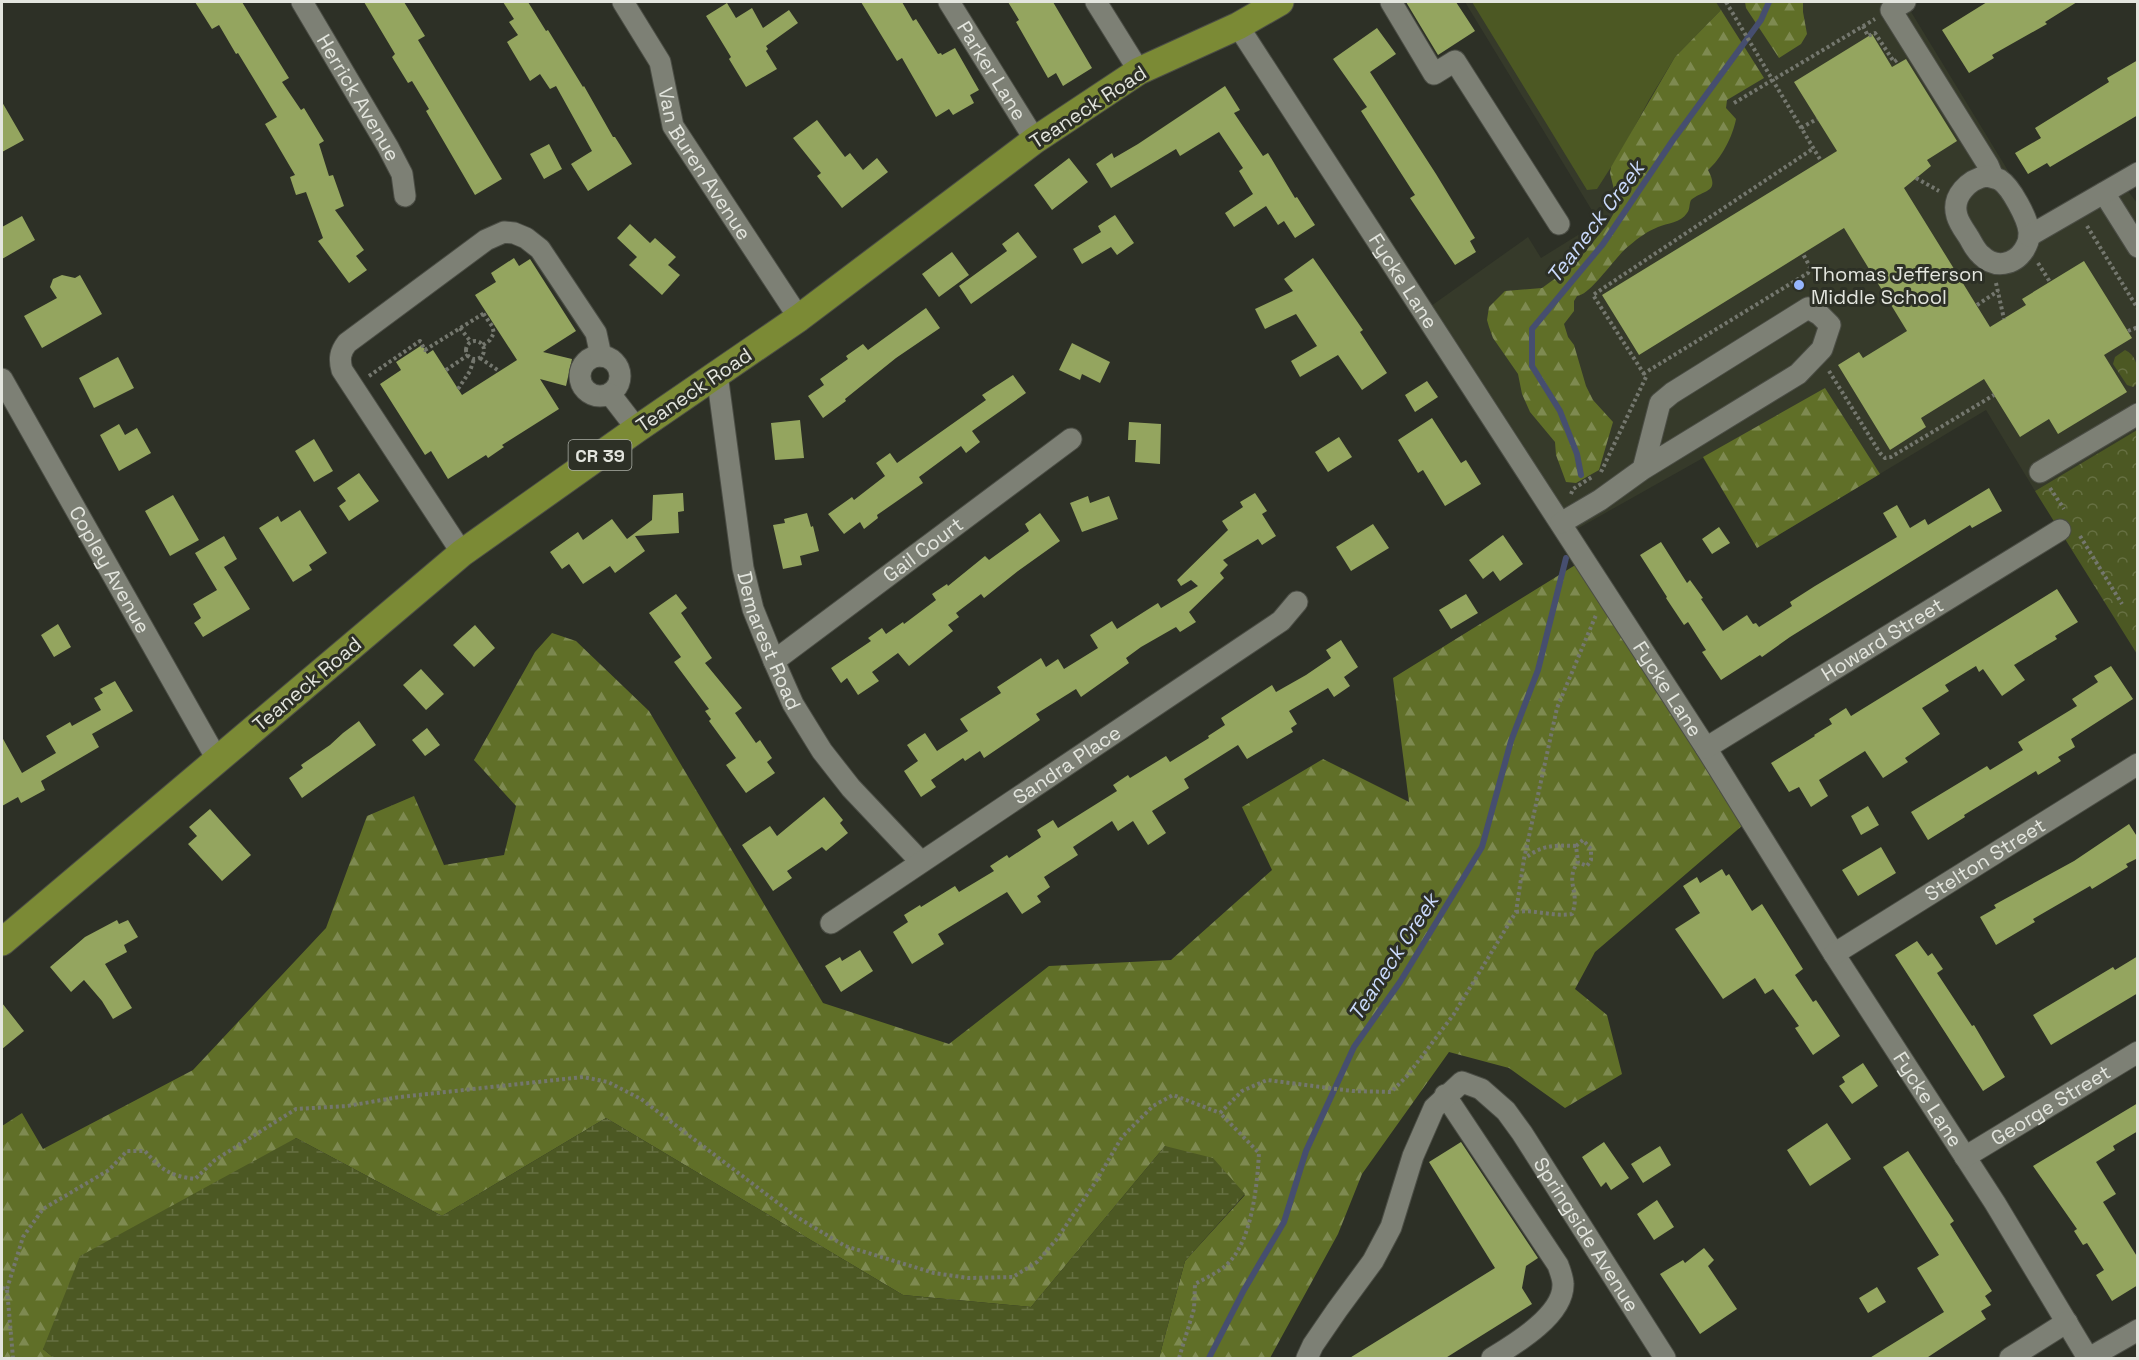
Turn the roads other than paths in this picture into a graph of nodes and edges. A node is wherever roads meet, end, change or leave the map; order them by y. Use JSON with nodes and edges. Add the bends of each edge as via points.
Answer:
{"nodes":[{"id":1,"x":302,"y":2,"type":"edge"},
{"id":2,"x":623,"y":2,"type":"edge"},
{"id":3,"x":949,"y":2,"type":"edge"},
{"id":4,"x":1096,"y":2,"type":"edge"},
{"id":5,"x":1280,"y":2,"type":"edge"},
{"id":6,"x":1391,"y":2,"type":"edge"},
{"id":7,"x":1898,"y":6,"type":"edge"},
{"id":8,"x":1238,"y":26,"type":"junction"},
{"id":9,"x":1139,"y":71,"type":"junction"},
{"id":10,"x":1035,"y":140,"type":"junction"},
{"id":11,"x":2138,"y":173,"type":"edge"},
{"id":12,"x":1993,"y":177,"type":"junction"},
{"id":13,"x":2104,"y":194,"type":"junction"},
{"id":14,"x":405,"y":196,"type":"dead end"},
{"id":15,"x":1559,"y":224,"type":"dead end"},
{"id":16,"x":2029,"y":236,"type":"junction"},
{"id":17,"x":2138,"y":247,"type":"edge"},
{"id":18,"x":799,"y":318,"type":"junction"},
{"id":19,"x":601,"y":356,"type":"junction"},
{"id":20,"x":717,"y":374,"type":"junction"},
{"id":21,"x":2,"y":379,"type":"edge"},
{"id":22,"x":610,"y":394,"type":"junction"},
{"id":23,"x":2138,"y":414,"type":"edge"},
{"id":24,"x":637,"y":429,"type":"junction"},
{"id":25,"x":1071,"y":439,"type":"dead end"},
{"id":26,"x":1643,"y":469,"type":"junction"},
{"id":27,"x":2040,"y":472,"type":"dead end"},
{"id":28,"x":1561,"y":523,"type":"junction"},
{"id":29,"x":2060,"y":530,"type":"dead end"},
{"id":30,"x":462,"y":553,"type":"junction"},
{"id":31,"x":1297,"y":602,"type":"dead end"},
{"id":32,"x":774,"y":661,"type":"junction"},
{"id":33,"x":1706,"y":748,"type":"junction"},
{"id":34,"x":218,"y":760,"type":"junction"},
{"id":35,"x":2138,"y":764,"type":"edge"},
{"id":36,"x":921,"y":862,"type":"junction"},
{"id":37,"x":831,"y":923,"type":"dead end"},
{"id":38,"x":2,"y":942,"type":"edge"},
{"id":39,"x":1834,"y":954,"type":"junction"},
{"id":40,"x":2138,"y":1052,"type":"edge"},
{"id":41,"x":1445,"y":1095,"type":"junction"},
{"id":42,"x":1965,"y":1157,"type":"junction"},
{"id":43,"x":2067,"y":1322,"type":"junction"},
{"id":44,"x":2138,"y":1330,"type":"edge"},
{"id":45,"x":1307,"y":1359,"type":"edge"},
{"id":46,"x":1492,"y":1359,"type":"edge"},
{"id":47,"x":1665,"y":1359,"type":"edge"},
{"id":48,"x":2010,"y":1359,"type":"edge"},
{"id":49,"x":2089,"y":1359,"type":"edge"}],
"edges":[{"from":1,"to":14,"type":"street","name":"Herrick Avenue","via":[[388,147],[402,174]]},
{"from":2,"to":18,"type":"street","name":"Van Buren Avenue","via":[[660,62],[674,126]]},
{"from":3,"to":10,"type":"street","name":"Parker Lane"},
{"from":4,"to":9,"type":"street"},
{"from":5,"to":8,"type":"main road","name":"Teaneck Road","number":"CR 39"},
{"from":6,"to":15,"type":"street","via":[[1434,74],[1455,61]]},
{"from":7,"to":12,"type":"street"},
{"from":8,"to":9,"type":"main road","name":"Teaneck Road","number":"CR 39"},
{"from":8,"to":28,"type":"street","name":"Fycke Lane"},
{"from":9,"to":10,"type":"main road","name":"Teaneck Road","number":"CR 39"},
{"from":10,"to":18,"type":"main road","name":"Teaneck Road","number":"CR 39"},
{"from":11,"to":13,"type":"street"},
{"from":12,"to":16,"type":"street","via":[[2005,185],[2025,216]]},
{"from":12,"to":16,"type":"street","via":[[1979,178],[1966,186],[1956,207],[1977,251],[1995,264],[2008,262],[2019,256]]},
{"from":13,"to":16,"type":"street"},
{"from":13,"to":17,"type":"street"},
{"from":18,"to":20,"type":"main road","name":"Teaneck Road","number":"CR 39"},
{"from":19,"to":22,"type":"street","via":[[613,360],[620,372],[619,385]]},
{"from":19,"to":22,"type":"street","via":[[588,359],[579,377],[590,394]]},
{"from":19,"to":30,"type":"street","via":[[596,333],[540,249],[526,238],[504,232],[486,240],[347,342],[340,353],[340,366]]},
{"from":20,"to":24,"type":"main road","name":"Teaneck Road","number":"CR 39"},
{"from":20,"to":32,"type":"street","name":"Demarest Road","via":[[742,568]]},
{"from":21,"to":34,"type":"street","name":"Copley Avenue"},
{"from":22,"to":24,"type":"street"},
{"from":23,"to":27,"type":"street"},
{"from":24,"to":30,"type":"main road","name":"Teaneck Road","number":"CR 39"},
{"from":25,"to":32,"type":"street","name":"Gail Court"},
{"from":26,"to":26,"type":"street","via":[[1798,374],[1822,350],[1830,325],[1808,308],[1672,393],[1660,403]]},
{"from":26,"to":28,"type":"street"},
{"from":28,"to":33,"type":"street","name":"Fycke Lane"},
{"from":29,"to":33,"type":"street","name":"Howard Street"},
{"from":30,"to":34,"type":"main road","name":"Teaneck Road","number":"CR 39"},
{"from":31,"to":36,"type":"street","name":"Sandra Place","via":[[1281,621]]},
{"from":32,"to":36,"type":"street","name":"Demarest Road","via":[[793,704],[822,751]]},
{"from":33,"to":39,"type":"street","name":"Fycke Lane"},
{"from":34,"to":38,"type":"main road","name":"Teaneck Road","number":"CR 39"},
{"from":35,"to":39,"type":"street","name":"Stelton Street"},
{"from":36,"to":37,"type":"street","name":"Sandra Place"},
{"from":39,"to":42,"type":"street","name":"Fycke Lane"},
{"from":40,"to":42,"type":"street","name":"George Street"},
{"from":41,"to":45,"type":"street","via":[[1434,1108],[1413,1156],[1391,1227],[1373,1261]]},
{"from":41,"to":46,"type":"street","via":[[1558,1265],[1564,1282],[1560,1297],[1546,1318]]},
{"from":41,"to":47,"type":"street","name":"Springside Avenue","via":[[1462,1082],[1481,1089],[1506,1111]]},
{"from":42,"to":43,"type":"street","name":"Fycke Lane"},
{"from":43,"to":48,"type":"street"},
{"from":43,"to":49,"type":"street","name":"Fycke Lane"},
{"from":44,"to":49,"type":"street"}]}
